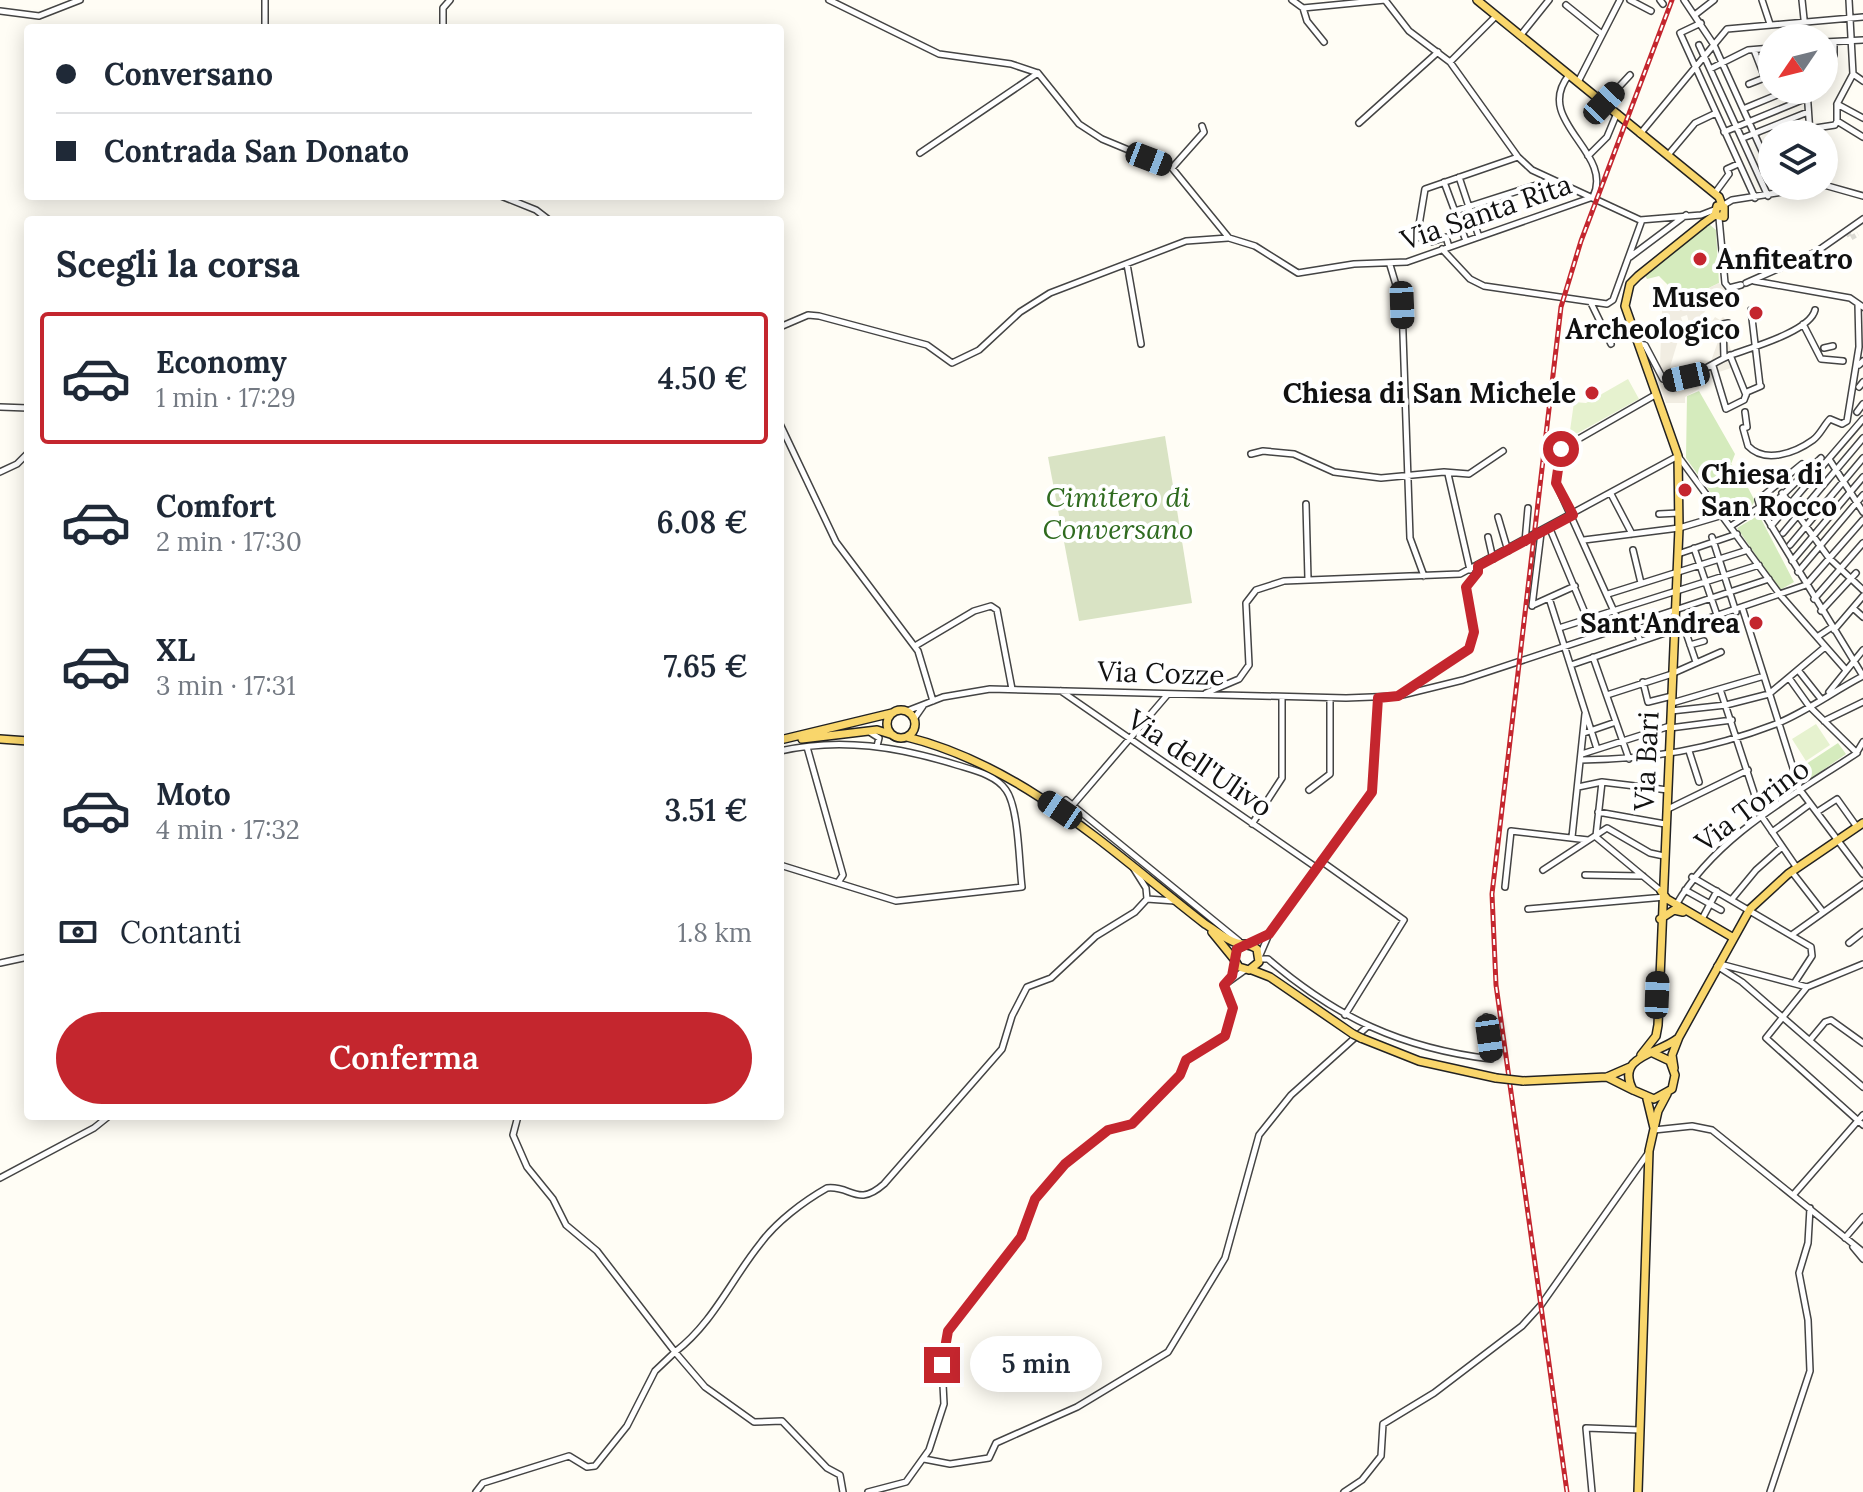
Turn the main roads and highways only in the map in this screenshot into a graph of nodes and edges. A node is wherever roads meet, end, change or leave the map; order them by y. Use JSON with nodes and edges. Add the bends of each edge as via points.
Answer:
{"nodes":[{"id":1,"x":1477,"y":0,"type":"edge"},
{"id":2,"x":892,"y":713,"type":"junction"},
{"id":3,"x":914,"y":723,"type":"junction"},
{"id":4,"x":890,"y":734,"type":"junction"},
{"id":5,"x":907,"y":737,"type":"junction"},
{"id":6,"x":0,"y":738,"type":"edge"},
{"id":7,"x":784,"y":740,"type":"edge"},
{"id":8,"x":24,"y":741,"type":"edge"},
{"id":9,"x":784,"y":741,"type":"edge"},
{"id":10,"x":930,"y":742,"type":"junction"},
{"id":11,"x":1861,"y":826,"type":"edge"},
{"id":12,"x":1670,"y":899,"type":"junction"},
{"id":13,"x":1660,"y":919,"type":"junction"},
{"id":14,"x":1205,"y":924,"type":"junction"},
{"id":15,"x":1732,"y":937,"type":"junction"},
{"id":16,"x":1245,"y":944,"type":"junction"},
{"id":17,"x":1260,"y":959,"type":"junction"},
{"id":18,"x":1234,"y":960,"type":"junction"},
{"id":19,"x":1247,"y":970,"type":"junction"},
{"id":20,"x":1270,"y":977,"type":"junction"},
{"id":21,"x":1679,"y":1037,"type":"junction"},
{"id":22,"x":1653,"y":1053,"type":"junction"},
{"id":23,"x":1641,"y":1055,"type":"junction"},
{"id":24,"x":1630,"y":1067,"type":"junction"},
{"id":25,"x":1674,"y":1068,"type":"junction"},
{"id":26,"x":1607,"y":1077,"type":"junction"},
{"id":27,"x":1633,"y":1090,"type":"junction"},
{"id":28,"x":1667,"y":1094,"type":"junction"},
{"id":29,"x":1647,"y":1099,"type":"junction"},
{"id":30,"x":1654,"y":1130,"type":"junction"},
{"id":31,"x":1638,"y":1492,"type":"edge"}],
"edges":[{"from":1,"to":12,"type":"main road","name":"Via Bari","via":[[1715,193],[1721,211],[1638,276],[1625,302],[1678,460],[1664,856]]},
{"from":2,"to":3,"type":"main road","via":[[907,711]]},
{"from":2,"to":4,"type":"main road","via":[[886,725]]},
{"from":2,"to":7,"type":"main road"},
{"from":3,"to":5,"type":"main road"},
{"from":3,"to":10,"type":"main road"},
{"from":4,"to":5,"type":"main road"},
{"from":4,"to":9,"type":"main road","via":[[877,730]]},
{"from":5,"to":10,"type":"main road"},
{"from":6,"to":8,"type":"main road"},
{"from":10,"to":14,"type":"main road","via":[[1031,790]]},
{"from":11,"to":15,"type":"main road","via":[[1794,870],[1750,909]]},
{"from":12,"to":13,"type":"main road"},
{"from":12,"to":13,"type":"main road","name":"Via Bari"},
{"from":12,"to":15,"type":"main road"},
{"from":13,"to":23,"type":"main road","name":"Via Bari","via":[[1656,1036]]},
{"from":14,"to":16,"type":"main road"},
{"from":14,"to":18,"type":"main road"},
{"from":15,"to":21,"type":"main road"},
{"from":16,"to":17,"type":"main road"},
{"from":16,"to":18,"type":"main road"},
{"from":17,"to":19,"type":"main road"},
{"from":17,"to":20,"type":"main road"},
{"from":18,"to":19,"type":"main road"},
{"from":19,"to":20,"type":"main road"},
{"from":20,"to":26,"type":"main road","bridge":true,"via":[[1353,1034],[1419,1061],[1523,1081]]},
{"from":21,"to":22,"type":"main road"},
{"from":21,"to":25,"type":"main road","via":[[1672,1055]]},
{"from":22,"to":23,"type":"main road"},
{"from":22,"to":25,"type":"main road","via":[[1665,1056]]},
{"from":23,"to":24,"type":"main road"},
{"from":24,"to":26,"type":"main road"},
{"from":24,"to":27,"type":"main road"},
{"from":25,"to":28,"type":"main road"},
{"from":26,"to":27,"type":"main road"},
{"from":27,"to":29,"type":"main road"},
{"from":28,"to":29,"type":"main road"},
{"from":28,"to":30,"type":"main road"},
{"from":29,"to":30,"type":"main road"},
{"from":30,"to":31,"type":"main road","via":[[1649,1151]]}]}
